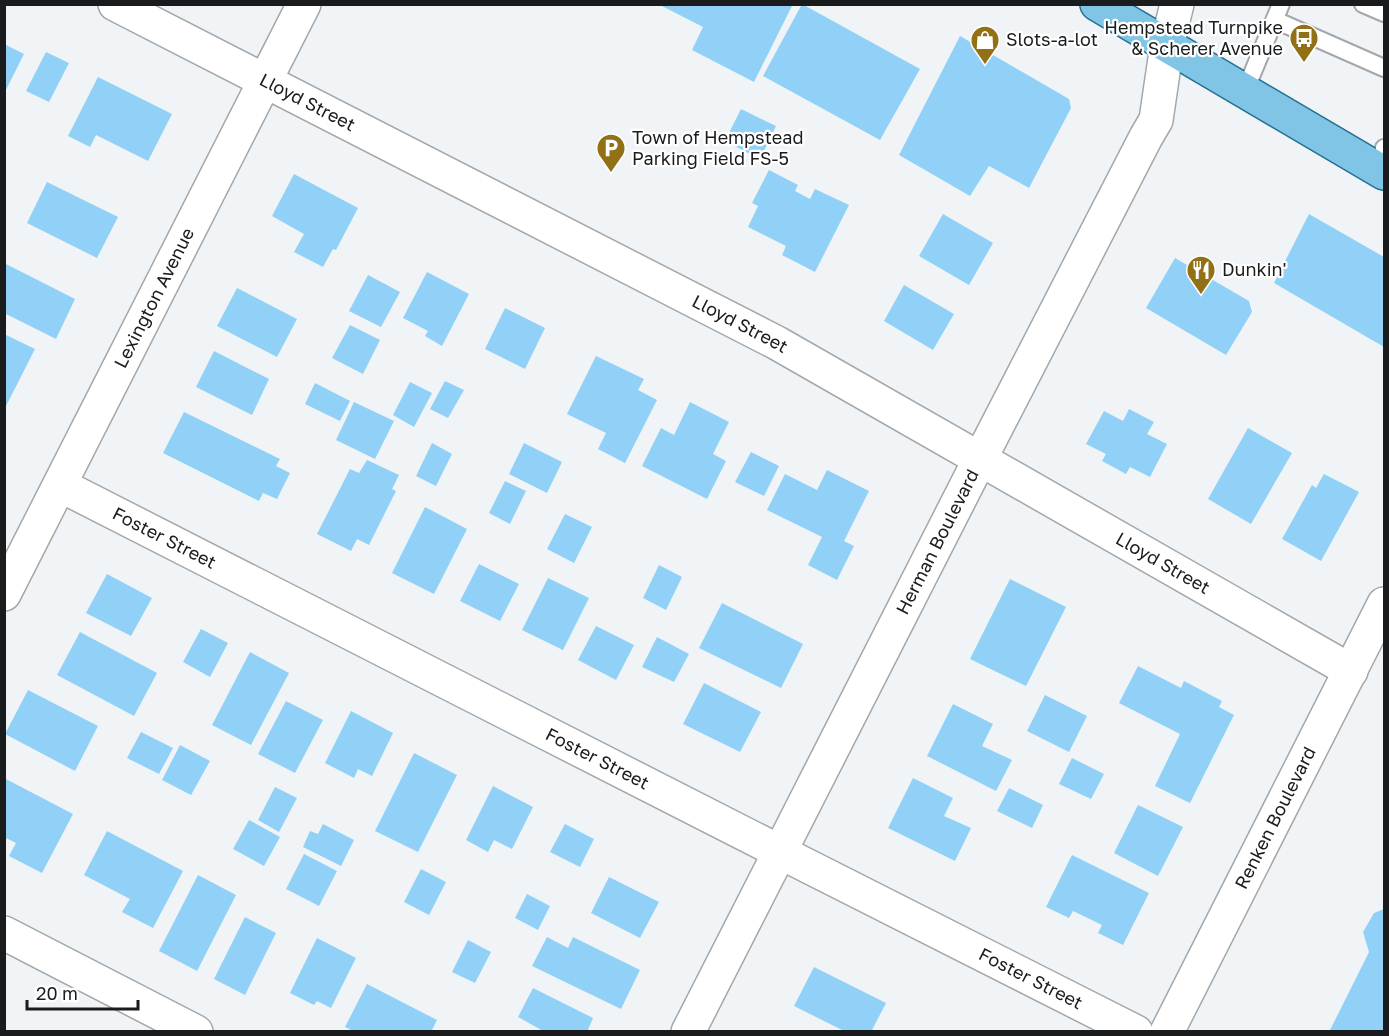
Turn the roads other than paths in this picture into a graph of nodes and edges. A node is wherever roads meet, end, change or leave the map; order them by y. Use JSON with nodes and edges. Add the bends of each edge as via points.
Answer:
{"nodes":[{"id":1,"x":115,"y":4,"type":"edge"},
{"id":2,"x":304,"y":4,"type":"edge"},
{"id":3,"x":1097,"y":4,"type":"edge"},
{"id":4,"x":1176,"y":4,"type":"edge"},
{"id":5,"x":1281,"y":4,"type":"edge"},
{"id":6,"x":1363,"y":4,"type":"edge"},
{"id":7,"x":1384,"y":13,"type":"edge"},
{"id":8,"x":1275,"y":21,"type":"junction"},
{"id":9,"x":1167,"y":45,"type":"junction"},
{"id":10,"x":1384,"y":68,"type":"edge"},
{"id":11,"x":265,"y":81,"type":"junction"},
{"id":12,"x":1245,"y":91,"type":"junction"},
{"id":13,"x":1383,"y":164,"type":"edge"},
{"id":14,"x":980,"y":459,"type":"junction"},
{"id":15,"x":60,"y":485,"type":"junction"},
{"id":16,"x":4,"y":594,"type":"edge"},
{"id":17,"x":1384,"y":604,"type":"edge"},
{"id":18,"x":1351,"y":671,"type":"junction"},
{"id":19,"x":780,"y":852,"type":"junction"},
{"id":20,"x":4,"y":933,"type":"edge"},
{"id":21,"x":196,"y":1032,"type":"edge"},
{"id":22,"x":688,"y":1032,"type":"edge"},
{"id":23,"x":1136,"y":1032,"type":"edge"},
{"id":24,"x":1167,"y":1032,"type":"edge"}],
"edges":[{"from":1,"to":11,"type":"street","name":"Lloyd Street"},
{"from":2,"to":11,"type":"street","name":"Lexington Avenue"},
{"from":3,"to":9,"type":"main road"},
{"from":4,"to":9,"type":"street","name":"Herman Boulevard"},
{"from":5,"to":8,"type":"lane"},
{"from":6,"to":7,"type":"lane"},
{"from":8,"to":10,"type":"lane"},
{"from":8,"to":12,"type":"lane"},
{"from":9,"to":12,"type":"main road"},
{"from":9,"to":14,"type":"street","name":"Herman Boulevard","via":[[1156,120]]},
{"from":11,"to":14,"type":"street","name":"Lloyd Street","via":[[777,344]]},
{"from":11,"to":15,"type":"street","name":"Lexington Avenue"},
{"from":12,"to":13,"type":"main road"},
{"from":14,"to":18,"type":"street","name":"Lloyd Street"},
{"from":14,"to":19,"type":"street","name":"Herman Boulevard"},
{"from":15,"to":16,"type":"street","name":"Lexington Avenue"},
{"from":15,"to":19,"type":"street","name":"Foster Street"},
{"from":17,"to":18,"type":"street","name":"Renken Boulevard"},
{"from":18,"to":24,"type":"street","name":"Renken Boulevard"},
{"from":19,"to":22,"type":"street","name":"Herman Boulevard"},
{"from":19,"to":23,"type":"street","name":"Foster Street"},
{"from":20,"to":21,"type":"street"}]}
